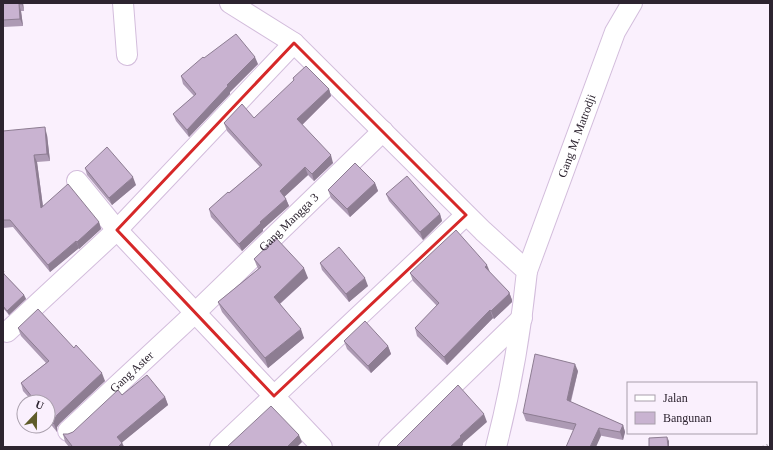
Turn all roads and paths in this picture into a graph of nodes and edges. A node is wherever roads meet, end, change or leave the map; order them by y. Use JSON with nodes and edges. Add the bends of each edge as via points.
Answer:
{"nodes":[{"id":1,"x":123,"y":3,"type":"edge"},
{"id":2,"x":230,"y":3,"type":"edge"},
{"id":3,"x":632,"y":3,"type":"edge"},
{"id":4,"x":294,"y":43,"type":"junction"},
{"id":5,"x":127,"y":55,"type":"dead end"},
{"id":6,"x":383,"y":131,"type":"junction"},
{"id":7,"x":77,"y":181,"type":"dead end"},
{"id":8,"x":466,"y":215,"type":"junction"},
{"id":9,"x":117,"y":230,"type":"junction"},
{"id":10,"x":527,"y":271,"type":"junction"},
{"id":11,"x":195,"y":313,"type":"junction"},
{"id":12,"x":522,"y":318,"type":"junction"},
{"id":13,"x":7,"y":332,"type":"dead end"},
{"id":14,"x":274,"y":396,"type":"junction"},
{"id":15,"x":68,"y":430,"type":"dead end"},
{"id":16,"x":770,"y":444,"type":"edge"},
{"id":17,"x":220,"y":447,"type":"edge"},
{"id":18,"x":322,"y":447,"type":"edge"},
{"id":19,"x":389,"y":447,"type":"edge"},
{"id":20,"x":496,"y":447,"type":"edge"},
{"id":21,"x":762,"y":447,"type":"edge"}],
"edges":[{"from":1,"to":5,"type":"street"},
{"from":2,"to":4,"type":"street"},
{"from":3,"to":10,"type":"street","name":"Gang M. Matrodji","via":[[615,32]]},
{"from":4,"to":6,"type":"street"},
{"from":4,"to":9,"type":"street"},
{"from":6,"to":8,"type":"street"},
{"from":6,"to":11,"type":"street","name":"Gang Mangga 3"},
{"from":7,"to":9,"type":"street"},
{"from":8,"to":10,"type":"street"},
{"from":8,"to":14,"type":"street"},
{"from":9,"to":11,"type":"street"},
{"from":9,"to":13,"type":"street"},
{"from":10,"to":12,"type":"street","name":"Gang M. Matrodji"},
{"from":11,"to":14,"type":"street"},
{"from":11,"to":15,"type":"street","name":"Gang Aster"},
{"from":12,"to":19,"type":"street"},
{"from":12,"to":20,"type":"street","name":"Gang M. Matrodji"},
{"from":14,"to":17,"type":"street"},
{"from":14,"to":18,"type":"street"},
{"from":16,"to":21,"type":"path"}]}
